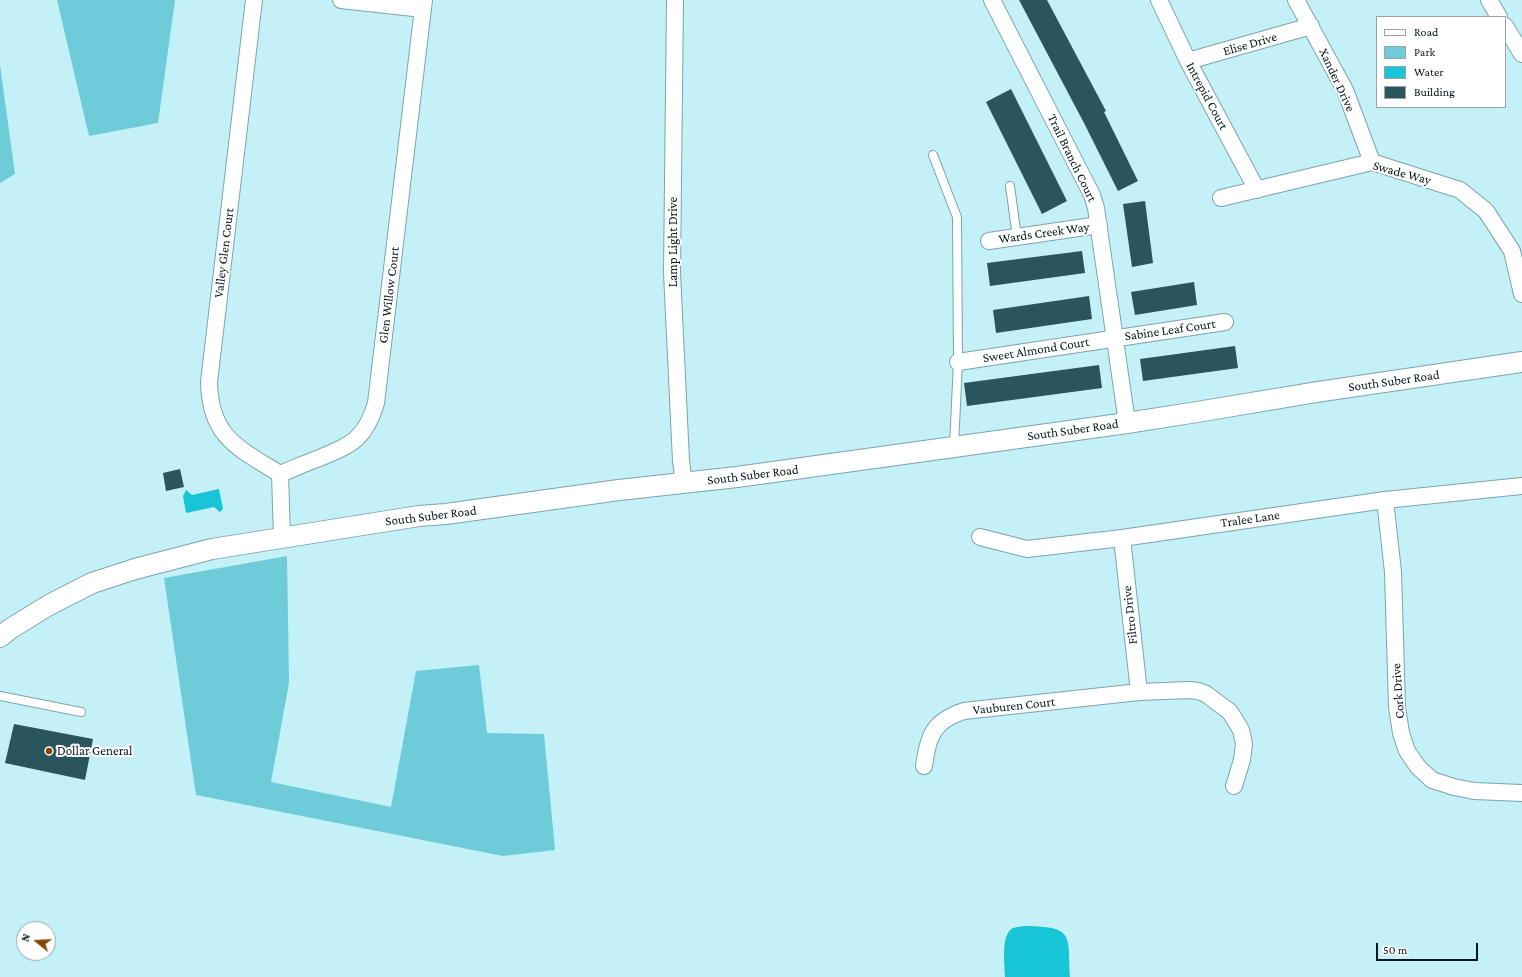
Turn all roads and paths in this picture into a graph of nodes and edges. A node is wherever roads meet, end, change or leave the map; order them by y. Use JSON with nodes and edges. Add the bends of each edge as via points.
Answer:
{"nodes":[{"id":1,"x":254,"y":0,"type":"edge"},
{"id":2,"x":341,"y":0,"type":"edge"},
{"id":3,"x":675,"y":0,"type":"edge"},
{"id":4,"x":992,"y":0,"type":"edge"},
{"id":5,"x":1159,"y":0,"type":"edge"},
{"id":6,"x":1296,"y":0,"type":"edge"},
{"id":7,"x":1489,"y":0,"type":"edge"},
{"id":8,"x":424,"y":5,"type":"edge"},
{"id":9,"x":1498,"y":16,"type":"edge"},
{"id":10,"x":1311,"y":26,"type":"junction"},
{"id":11,"x":1506,"y":28,"type":"edge"},
{"id":12,"x":1522,"y":54,"type":"edge"},
{"id":13,"x":1188,"y":61,"type":"junction"},
{"id":14,"x":932,"y":154,"type":"dead end"},
{"id":15,"x":1372,"y":162,"type":"junction"},
{"id":16,"x":1010,"y":186,"type":"dead end"},
{"id":17,"x":1257,"y":190,"type":"junction"},
{"id":18,"x":1221,"y":198,"type":"dead end"},
{"id":19,"x":1099,"y":225,"type":"junction"},
{"id":20,"x":1016,"y":237,"type":"junction"},
{"id":21,"x":989,"y":241,"type":"dead end"},
{"id":22,"x":1522,"y":294,"type":"edge"},
{"id":23,"x":1225,"y":322,"type":"dead end"},
{"id":24,"x":1115,"y":337,"type":"junction"},
{"id":25,"x":958,"y":362,"type":"junction"},
{"id":26,"x":1522,"y":362,"type":"edge"},
{"id":27,"x":1126,"y":423,"type":"junction"},
{"id":28,"x":954,"y":447,"type":"junction"},
{"id":29,"x":280,"y":474,"type":"junction"},
{"id":30,"x":684,"y":483,"type":"junction"},
{"id":31,"x":1522,"y":486,"type":"edge"},
{"id":32,"x":1385,"y":500,"type":"junction"},
{"id":33,"x":282,"y":537,"type":"junction"},
{"id":34,"x":980,"y":537,"type":"dead end"},
{"id":35,"x":1122,"y":538,"type":"junction"},
{"id":36,"x":0,"y":637,"type":"edge"},
{"id":37,"x":1139,"y":692,"type":"junction"},
{"id":38,"x":0,"y":696,"type":"edge"},
{"id":39,"x":81,"y":712,"type":"dead end"},
{"id":40,"x":924,"y":766,"type":"dead end"},
{"id":41,"x":1234,"y":786,"type":"dead end"},
{"id":42,"x":1522,"y":793,"type":"edge"}],
"edges":[{"from":1,"to":29,"type":"street","name":"Valley Glen Court","via":[[208,382],[211,408],[222,431],[238,449]]},
{"from":2,"to":8,"type":"street"},
{"from":3,"to":30,"type":"street","name":"Lamp Light Drive","via":[[672,273]]},
{"from":4,"to":19,"type":"street","name":"Trail Branch Court","via":[[1092,195]]},
{"from":5,"to":13,"type":"street","name":"Intrepid Court"},
{"from":6,"to":10,"type":"street","name":"Xander Drive"},
{"from":7,"to":9,"type":"street"},
{"from":8,"to":29,"type":"street","name":"Glen Willow Court","via":[[376,402],[372,417],[364,431],[347,447]]},
{"from":10,"to":13,"type":"street","name":"Elise Drive"},
{"from":10,"to":15,"type":"street","name":"Xander Drive","via":[[1345,90]]},
{"from":11,"to":12,"type":"street"},
{"from":13,"to":17,"type":"street","name":"Intrepid Court"},
{"from":14,"to":25,"type":"lane","via":[[957,217]]},
{"from":15,"to":17,"type":"street","name":"Swade Way"},
{"from":15,"to":22,"type":"street","name":"Swade Way","via":[[1460,190],[1486,211],[1512,251]]},
{"from":16,"to":20,"type":"lane"},
{"from":17,"to":18,"type":"street","name":"Swade Way"},
{"from":19,"to":20,"type":"street","name":"Wards Creek Way"},
{"from":19,"to":24,"type":"street","name":"Trail Branch Court"},
{"from":20,"to":21,"type":"street","name":"Wards Creek Way"},
{"from":23,"to":24,"type":"street","name":"Sabine Leaf Court"},
{"from":24,"to":25,"type":"street","name":"Sweet Almond Court"},
{"from":24,"to":27,"type":"street","name":"Trail Branch Court"},
{"from":25,"to":28,"type":"lane"},
{"from":26,"to":27,"type":"street","name":"South Suber Road"},
{"from":27,"to":28,"type":"street","name":"South Suber Road"},
{"from":28,"to":30,"type":"street","name":"South Suber Road"},
{"from":29,"to":33,"type":"street"},
{"from":30,"to":33,"type":"street","name":"South Suber Road","via":[[419,516]]},
{"from":31,"to":32,"type":"street","name":"Tralee Lane"},
{"from":32,"to":35,"type":"street","name":"Tralee Lane"},
{"from":32,"to":42,"type":"street","name":"Cork Drive","via":[[1393,572],[1397,708],[1407,751],[1418,767],[1432,780],[1474,791]]},
{"from":33,"to":36,"type":"street","name":"South Suber Road","via":[[212,549],[92,583],[49,605]]},
{"from":34,"to":35,"type":"street","name":"Tralee Lane","via":[[1027,548]]},
{"from":35,"to":37,"type":"street","name":"Filtro Drive"},
{"from":37,"to":40,"type":"street","name":"Vauburen Court","via":[[964,711],[950,716],[939,724],[931,736]]},
{"from":37,"to":41,"type":"street","name":"Vauburen Court","via":[[1198,691],[1219,702],[1230,712],[1241,730],[1244,744]]},
{"from":38,"to":39,"type":"lane"}]}
